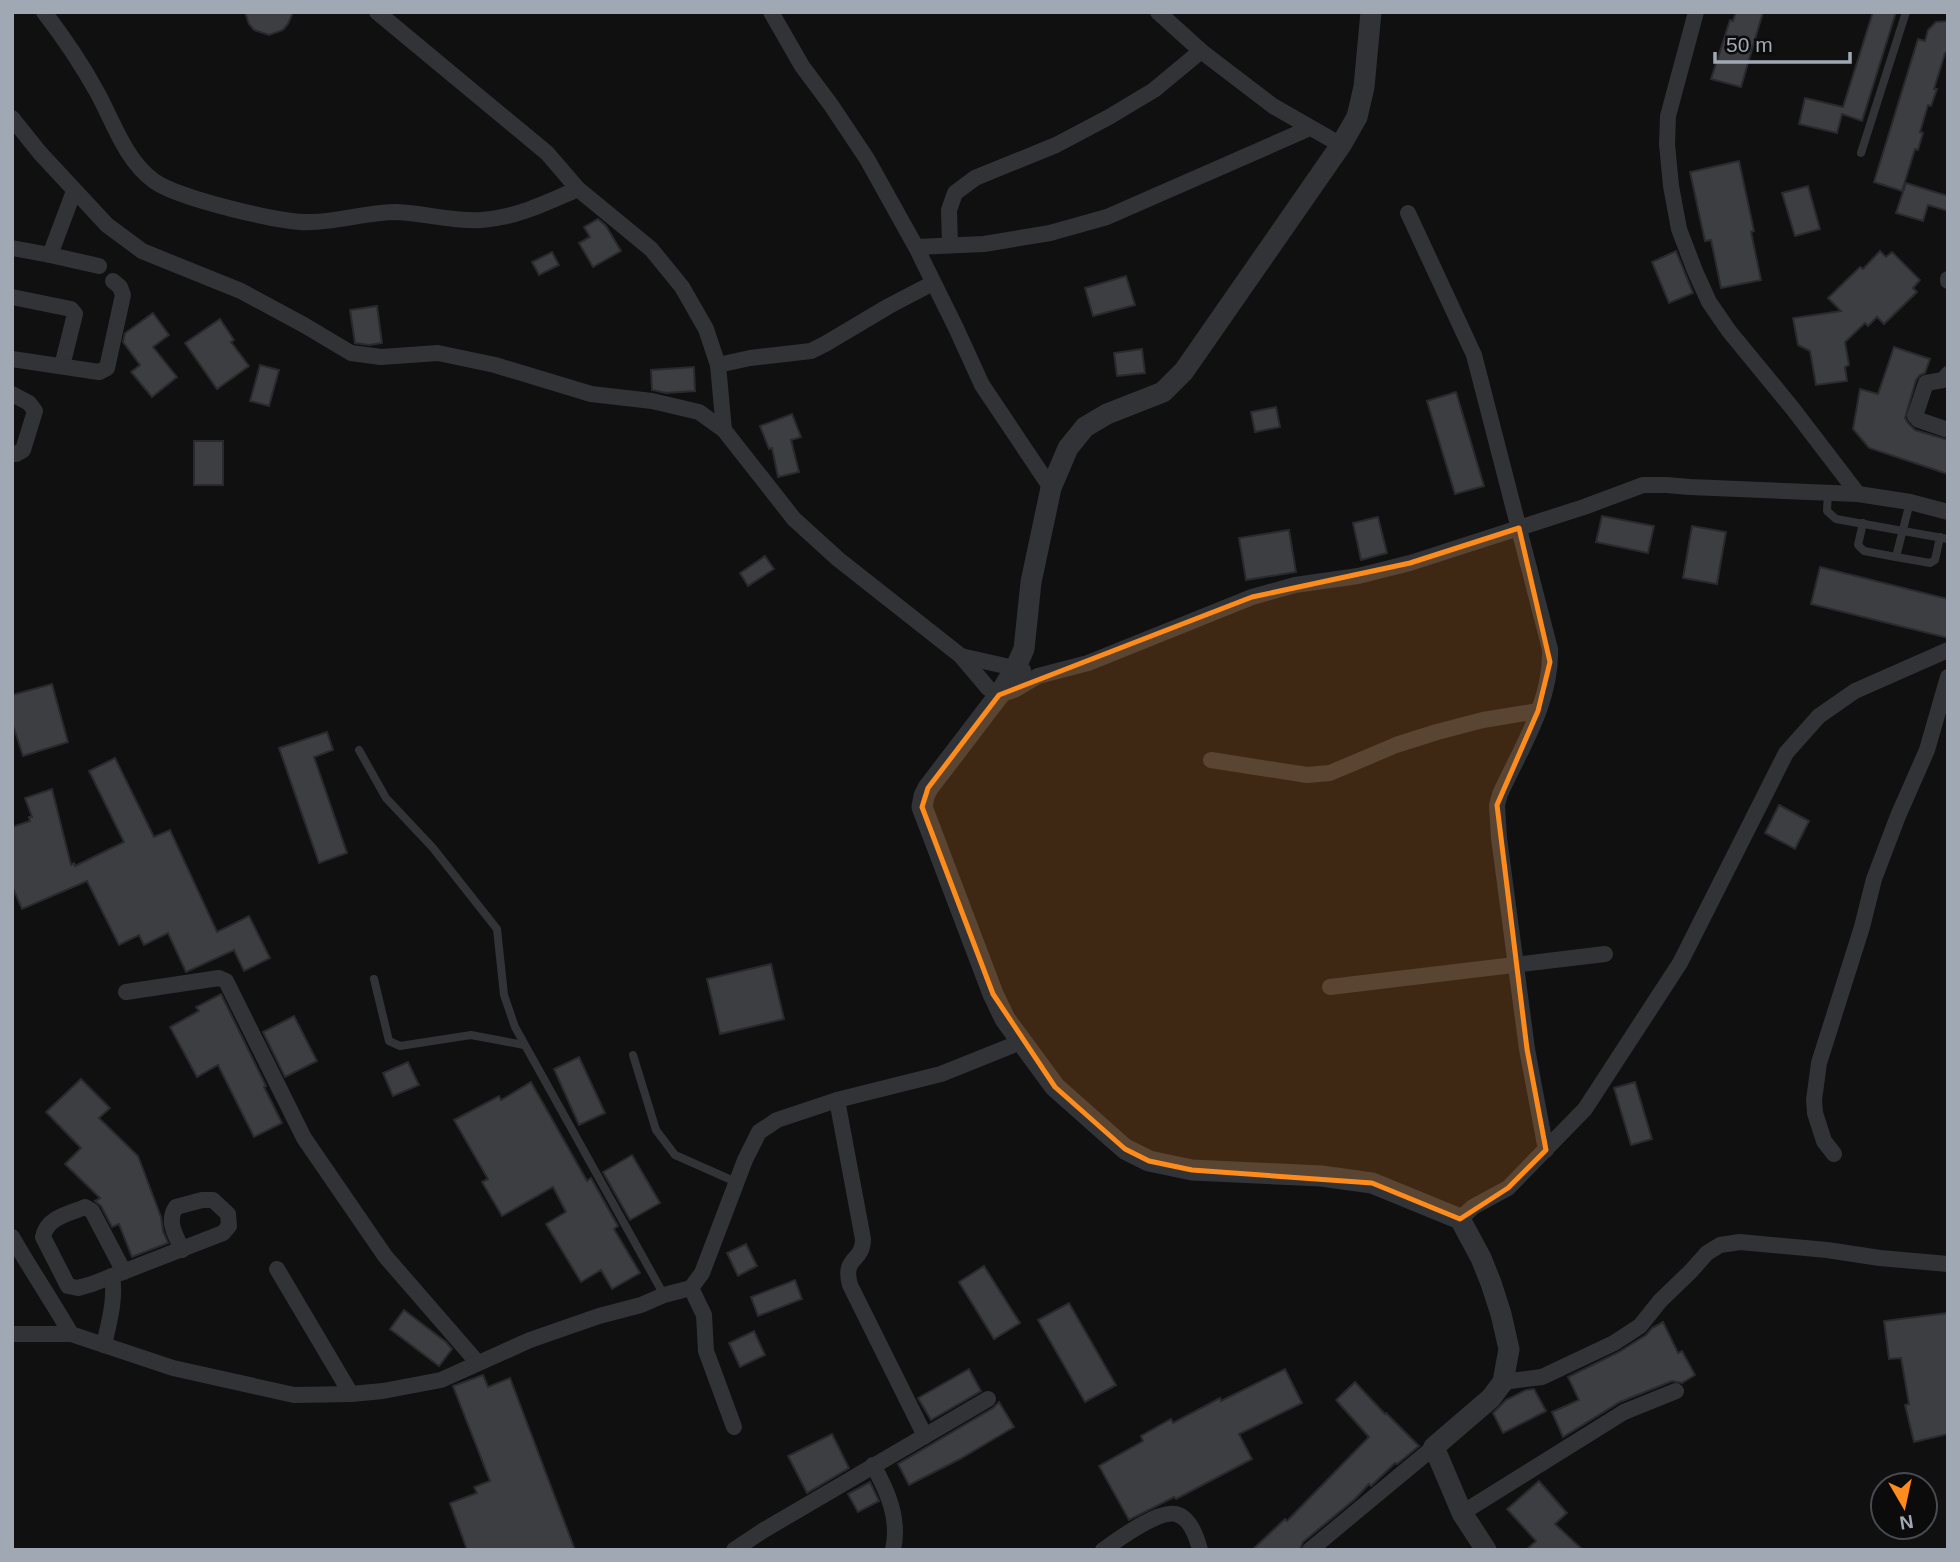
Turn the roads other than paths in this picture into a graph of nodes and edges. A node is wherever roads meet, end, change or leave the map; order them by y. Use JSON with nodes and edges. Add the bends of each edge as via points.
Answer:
{"nodes":[{"id":1,"x":44,"y":12,"type":"edge"},
{"id":2,"x":377,"y":12,"type":"edge"},
{"id":3,"x":771,"y":12,"type":"edge"},
{"id":4,"x":1158,"y":12,"type":"edge"},
{"id":5,"x":1371,"y":12,"type":"edge"},
{"id":6,"x":1696,"y":12,"type":"edge"},
{"id":7,"x":1906,"y":12,"type":"edge"},
{"id":8,"x":1200,"y":51,"type":"junction"},
{"id":9,"x":13,"y":122,"type":"edge"},
{"id":10,"x":1310,"y":128,"type":"junction"},
{"id":11,"x":1340,"y":145,"type":"junction"},
{"id":12,"x":1861,"y":153,"type":"dead end"},
{"id":13,"x":578,"y":189,"type":"junction"},
{"id":14,"x":74,"y":191,"type":"junction"},
{"id":15,"x":1408,"y":213,"type":"dead end"},
{"id":16,"x":950,"y":245,"type":"junction"},
{"id":17,"x":916,"y":247,"type":"junction"},
{"id":18,"x":12,"y":248,"type":"edge"},
{"id":19,"x":50,"y":255,"type":"junction"},
{"id":20,"x":99,"y":266,"type":"dead end"},
{"id":21,"x":113,"y":281,"type":"dead end"},
{"id":22,"x":933,"y":283,"type":"junction"},
{"id":23,"x":12,"y":297,"type":"edge"},
{"id":24,"x":12,"y":359,"type":"edge"},
{"id":25,"x":718,"y":365,"type":"junction"},
{"id":26,"x":62,"y":366,"type":"junction"},
{"id":27,"x":1948,"y":374,"type":"edge"},
{"id":28,"x":12,"y":394,"type":"edge"},
{"id":29,"x":724,"y":430,"type":"junction"},
{"id":30,"x":1948,"y":430,"type":"edge"},
{"id":31,"x":12,"y":453,"type":"edge"},
{"id":32,"x":1051,"y":488,"type":"junction"},
{"id":33,"x":1828,"y":493,"type":"junction"},
{"id":34,"x":1858,"y":494,"type":"junction"},
{"id":35,"x":1910,"y":502,"type":"junction"},
{"id":36,"x":1948,"y":512,"type":"edge"},
{"id":37,"x":1863,"y":523,"type":"junction"},
{"id":38,"x":1519,"y":528,"type":"junction"},
{"id":39,"x":1902,"y":530,"type":"junction"},
{"id":40,"x":1944,"y":538,"type":"edge"},
{"id":41,"x":1896,"y":557,"type":"junction"},
{"id":42,"x":1948,"y":650,"type":"edge"},
{"id":43,"x":961,"y":656,"type":"junction"},
{"id":44,"x":1016,"y":667,"type":"junction"},
{"id":45,"x":1038,"y":677,"type":"junction"},
{"id":46,"x":1948,"y":677,"type":"edge"},
{"id":47,"x":999,"y":695,"type":"junction"},
{"id":48,"x":1538,"y":711,"type":"junction"},
{"id":49,"x":359,"y":750,"type":"dead end"},
{"id":50,"x":1211,"y":760,"type":"dead end"},
{"id":51,"x":1605,"y":954,"type":"dead end"},
{"id":52,"x":1516,"y":965,"type":"junction"},
{"id":53,"x":374,"y":979,"type":"dead end"},
{"id":54,"x":1330,"y":987,"type":"dead end"},
{"id":55,"x":126,"y":992,"type":"dead end"},
{"id":56,"x":1021,"y":1042,"type":"junction"},
{"id":57,"x":524,"y":1045,"type":"junction"},
{"id":58,"x":633,"y":1055,"type":"dead end"},
{"id":59,"x":837,"y":1100,"type":"junction"},
{"id":60,"x":1546,"y":1150,"type":"junction"},
{"id":61,"x":1834,"y":1154,"type":"dead end"},
{"id":62,"x":736,"y":1182,"type":"junction"},
{"id":63,"x":1460,"y":1219,"type":"junction"},
{"id":64,"x":12,"y":1237,"type":"edge"},
{"id":65,"x":183,"y":1250,"type":"dead end"},
{"id":66,"x":1948,"y":1264,"type":"edge"},
{"id":67,"x":277,"y":1269,"type":"dead end"},
{"id":68,"x":118,"y":1274,"type":"junction"},
{"id":69,"x":691,"y":1288,"type":"junction"},
{"id":70,"x":664,"y":1295,"type":"junction"},
{"id":71,"x":12,"y":1334,"type":"edge"},
{"id":72,"x":71,"y":1334,"type":"junction"},
{"id":73,"x":104,"y":1345,"type":"junction"},
{"id":74,"x":477,"y":1362,"type":"junction"},
{"id":75,"x":1503,"y":1382,"type":"junction"},
{"id":76,"x":1676,"y":1391,"type":"dead end"},
{"id":77,"x":351,"y":1394,"type":"junction"},
{"id":78,"x":988,"y":1399,"type":"dead end"},
{"id":79,"x":734,"y":1427,"type":"dead end"},
{"id":80,"x":925,"y":1436,"type":"junction"},
{"id":81,"x":1434,"y":1447,"type":"junction"},
{"id":82,"x":873,"y":1465,"type":"junction"},
{"id":83,"x":1462,"y":1513,"type":"junction"},
{"id":84,"x":734,"y":1550,"type":"edge"},
{"id":85,"x":893,"y":1550,"type":"edge"},
{"id":86,"x":1103,"y":1550,"type":"edge"},
{"id":87,"x":1200,"y":1550,"type":"edge"},
{"id":88,"x":1310,"y":1550,"type":"edge"},
{"id":89,"x":1486,"y":1550,"type":"edge"}],
"edges":[{"from":1,"to":13,"type":"street","via":[[68,42],[130,155],[152,180],[172,191],[289,221],[311,222],[398,212],[481,220],[518,214]]},
{"from":2,"to":13,"type":"street","via":[[547,153]]},
{"from":3,"to":17,"type":"street","via":[[802,66],[867,159]]},
{"from":4,"to":8,"type":"street"},
{"from":5,"to":11,"type":"street","via":[[1364,87],[1357,117]]},
{"from":6,"to":34,"type":"street","via":[[1668,116],[1667,144],[1679,229],[1709,302]]},
{"from":7,"to":12,"type":"lane"},
{"from":8,"to":10,"type":"street"},
{"from":8,"to":16,"type":"street","via":[[1154,90],[1109,117],[1056,145],[975,178],[955,193],[949,210]]},
{"from":9,"to":14,"type":"street"},
{"from":10,"to":11,"type":"street"},
{"from":10,"to":16,"type":"street","via":[[1107,218],[1050,233]]},
{"from":11,"to":32,"type":"street","via":[[1184,371],[1163,392],[1085,427],[1068,448]]},
{"from":13,"to":25,"type":"street","via":[[651,249],[682,287],[706,329]]},
{"from":14,"to":19,"type":"street"},
{"from":14,"to":29,"type":"street","via":[[107,225],[142,251],[241,291],[351,353],[382,357],[438,353],[591,394],[699,412]]},
{"from":15,"to":38,"type":"street","via":[[1474,355]]},
{"from":16,"to":17,"type":"street"},
{"from":17,"to":22,"type":"street"},
{"from":18,"to":19,"type":"street"},
{"from":19,"to":20,"type":"street"},
{"from":21,"to":26,"type":"street","via":[[123,295],[107,368],[99,372]]},
{"from":22,"to":25,"type":"street","via":[[811,351]]},
{"from":22,"to":32,"type":"street","via":[[982,385]]},
{"from":23,"to":26,"type":"street","via":[[71,309],[75,314]]},
{"from":24,"to":26,"type":"street"},
{"from":25,"to":29,"type":"street"},
{"from":27,"to":30,"type":"street","via":[[1943,380],[1926,383],[1916,416]]},
{"from":28,"to":31,"type":"street","via":[[29,402],[35,411],[23,450]]},
{"from":29,"to":43,"type":"street","via":[[794,519]]},
{"from":32,"to":44,"type":"street","via":[[1031,582],[1024,649]]},
{"from":33,"to":34,"type":"street"},
{"from":33,"to":37,"type":"lane","via":[[1829,514]]},
{"from":33,"to":38,"type":"street","via":[[1643,485]]},
{"from":34,"to":35,"type":"street"},
{"from":35,"to":36,"type":"street"},
{"from":35,"to":39,"type":"lane"},
{"from":37,"to":39,"type":"lane"},
{"from":37,"to":41,"type":"lane","via":[[1858,545],[1864,551]]},
{"from":38,"to":45,"type":"street","via":[[1410,563],[1252,597],[1088,663]]},
{"from":38,"to":48,"type":"street","via":[[1550,649],[1549,677]]},
{"from":39,"to":40,"type":"lane"},
{"from":39,"to":41,"type":"lane"},
{"from":40,"to":41,"type":"lane","via":[[1930,564]]},
{"from":42,"to":60,"type":"street","via":[[1855,691],[1819,716],[1786,752],[1680,963],[1585,1109]]},
{"from":43,"to":44,"type":"street"},
{"from":43,"to":47,"type":"street"},
{"from":44,"to":45,"type":"street"},
{"from":44,"to":47,"type":"street"},
{"from":45,"to":47,"type":"street"},
{"from":46,"to":61,"type":"street","via":[[1927,750],[1874,879],[1819,1063],[1815,1113],[1824,1141]]},
{"from":47,"to":56,"type":"street","via":[[928,788],[922,807],[993,994]]},
{"from":48,"to":50,"type":"street","via":[[1437,732],[1330,773],[1307,775]]},
{"from":48,"to":52,"type":"street","via":[[1497,805]]},
{"from":49,"to":57,"type":"lane","via":[[386,798],[433,848],[497,929],[504,996]]},
{"from":51,"to":52,"type":"street"},
{"from":52,"to":54,"type":"street"},
{"from":52,"to":60,"type":"street"},
{"from":53,"to":57,"type":"lane","via":[[389,1041],[400,1046],[471,1035]]},
{"from":55,"to":74,"type":"street","via":[[219,978],[226,981],[312,1149],[385,1256]]},
{"from":56,"to":59,"type":"street","via":[[941,1074]]},
{"from":56,"to":63,"type":"street","via":[[1055,1087],[1125,1149],[1149,1161],[1192,1170],[1372,1183]]},
{"from":57,"to":70,"type":"lane"},
{"from":58,"to":62,"type":"lane","via":[[656,1130],[675,1155]]},
{"from":59,"to":62,"type":"street","via":[[777,1119],[759,1132]]},
{"from":59,"to":80,"type":"street","via":[[863,1238],[863,1248],[848,1266],[847,1275]]},
{"from":60,"to":63,"type":"street","via":[[1508,1188]]},
{"from":62,"to":69,"type":"street","via":[[702,1273]]},
{"from":63,"to":75,"type":"street","via":[[1501,1314],[1509,1349]]},
{"from":64,"to":72,"type":"street"},
{"from":65,"to":68,"type":"street"},
{"from":66,"to":75,"type":"street","via":[[1740,1242],[1720,1245],[1640,1325],[1614,1343],[1542,1377]]},
{"from":67,"to":77,"type":"street"},
{"from":68,"to":68,"type":"street","via":[[92,1211],[85,1208],[49,1222],[43,1237],[68,1286],[78,1288]]},
{"from":68,"to":73,"type":"street"},
{"from":69,"to":70,"type":"street"},
{"from":69,"to":79,"type":"street","via":[[704,1315],[706,1351]]},
{"from":70,"to":74,"type":"street"},
{"from":71,"to":72,"type":"street"},
{"from":72,"to":73,"type":"street"},
{"from":73,"to":77,"type":"street","via":[[173,1368],[294,1395]]},
{"from":74,"to":77,"type":"street","via":[[441,1380]]},
{"from":75,"to":81,"type":"street"},
{"from":76,"to":83,"type":"street","via":[[1624,1412]]},
{"from":78,"to":80,"type":"street"},
{"from":80,"to":82,"type":"street"},
{"from":81,"to":83,"type":"street"},
{"from":81,"to":88,"type":"street"},
{"from":82,"to":84,"type":"street"},
{"from":82,"to":85,"type":"street","via":[[894,1516]]},
{"from":83,"to":89,"type":"street"},
{"from":86,"to":87,"type":"street","via":[[1157,1517],[1175,1514],[1190,1525]]}]}
